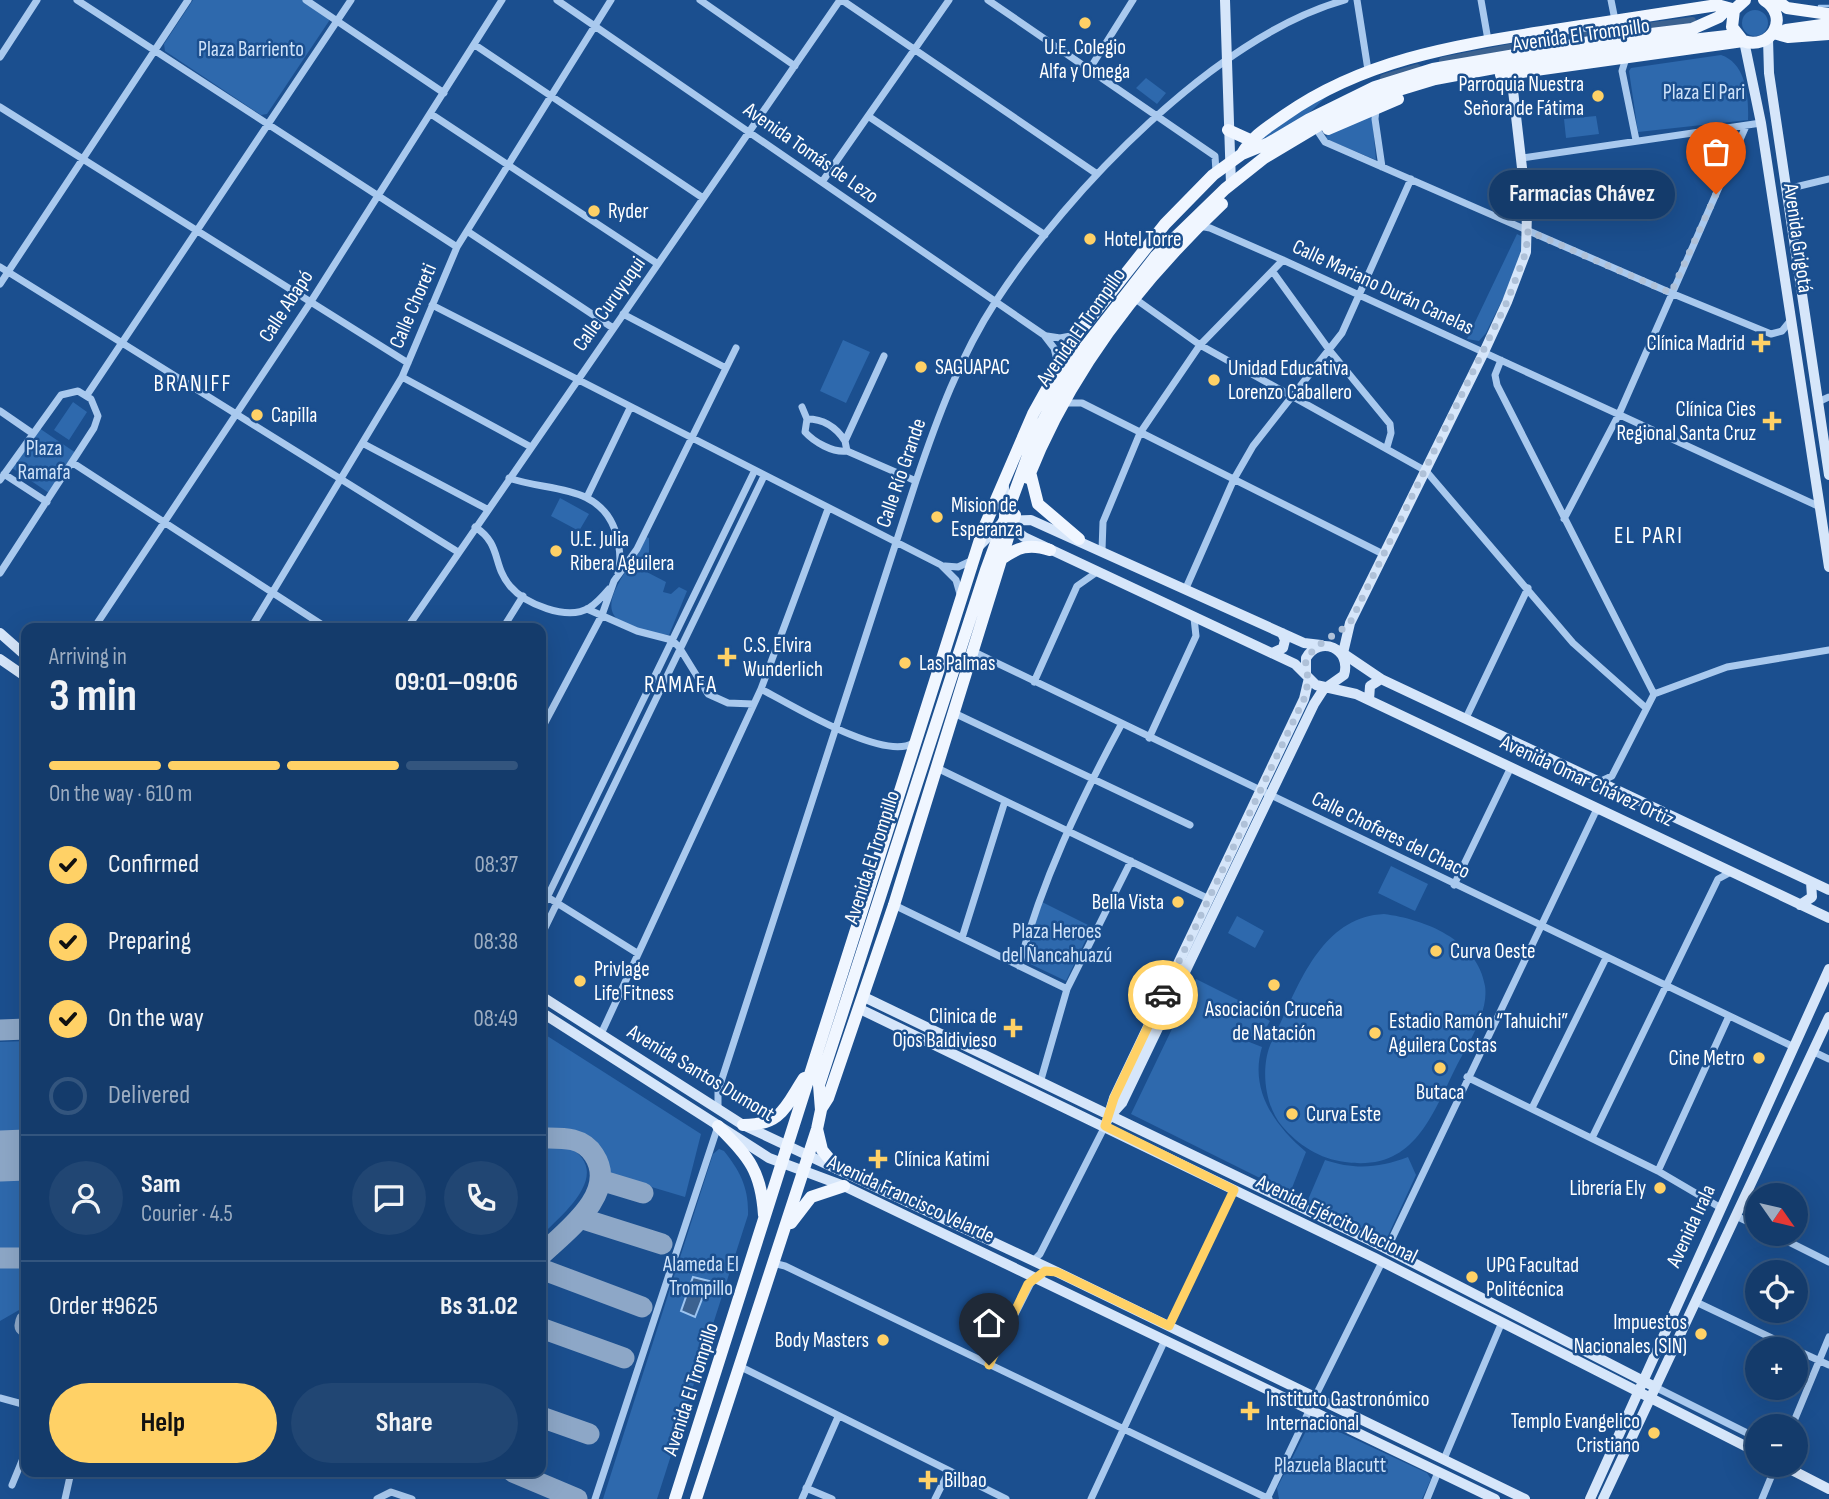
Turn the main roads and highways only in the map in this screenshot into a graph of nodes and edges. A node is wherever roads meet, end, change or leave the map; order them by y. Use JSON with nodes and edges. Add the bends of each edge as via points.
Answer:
{"nodes":[{"id":1,"x":1225,"y":0,"type":"edge"},
{"id":2,"x":1771,"y":1,"type":"edge"},
{"id":3,"x":1736,"y":5,"type":"edge"},
{"id":4,"x":1829,"y":14,"type":"edge"},
{"id":5,"x":1829,"y":24,"type":"edge"},
{"id":6,"x":1829,"y":34,"type":"edge"},
{"id":7,"x":1774,"y":36,"type":"junction"},
{"id":8,"x":1741,"y":39,"type":"junction"},
{"id":9,"x":1522,"y":63,"type":"junction"},
{"id":10,"x":1550,"y":68,"type":"junction"},
{"id":11,"x":1511,"y":73,"type":"junction"},
{"id":12,"x":1346,"y":81,"type":"junction"},
{"id":13,"x":1378,"y":101,"type":"junction"},
{"id":14,"x":1761,"y":119,"type":"junction"},
{"id":15,"x":1308,"y":120,"type":"junction"},
{"id":16,"x":1228,"y":130,"type":"junction"},
{"id":17,"x":1250,"y":140,"type":"junction"},
{"id":18,"x":1228,"y":146,"type":"junction"},
{"id":19,"x":1241,"y":154,"type":"junction"},
{"id":20,"x":1264,"y":158,"type":"junction"},
{"id":21,"x":1229,"y":163,"type":"junction"},
{"id":22,"x":1783,"y":166,"type":"junction"},
{"id":23,"x":1231,"y":184,"type":"junction"},
{"id":24,"x":1823,"y":400,"type":"edge"},
{"id":25,"x":1028,"y":457,"type":"junction"},
{"id":26,"x":1030,"y":475,"type":"junction"},
{"id":27,"x":1829,"y":475,"type":"edge"},
{"id":28,"x":1004,"y":477,"type":"junction"},
{"id":29,"x":1010,"y":522,"type":"junction"},
{"id":30,"x":1079,"y":539,"type":"junction"},
{"id":31,"x":1050,"y":550,"type":"junction"},
{"id":32,"x":976,"y":554,"type":"junction"},
{"id":33,"x":1115,"y":556,"type":"junction"},
{"id":34,"x":1000,"y":560,"type":"junction"},
{"id":35,"x":1072,"y":560,"type":"junction"},
{"id":36,"x":1829,"y":567,"type":"edge"},
{"id":37,"x":1167,"y":579,"type":"junction"},
{"id":38,"x":1121,"y":583,"type":"junction"},
{"id":39,"x":1350,"y":623,"type":"junction"},
{"id":40,"x":0,"y":633,"type":"edge"},
{"id":41,"x":1282,"y":633,"type":"junction"},
{"id":42,"x":9,"y":641,"type":"junction"},
{"id":43,"x":1322,"y":645,"type":"junction"},
{"id":44,"x":21,"y":652,"type":"edge"},
{"id":45,"x":0,"y":653,"type":"edge"},
{"id":46,"x":1272,"y":653,"type":"junction"},
{"id":47,"x":1343,"y":654,"type":"junction"},
{"id":48,"x":21,"y":660,"type":"edge"},
{"id":49,"x":3,"y":662,"type":"edge"},
{"id":50,"x":21,"y":674,"type":"edge"},
{"id":51,"x":1308,"y":678,"type":"junction"},
{"id":52,"x":1381,"y":678,"type":"junction"},
{"id":53,"x":1326,"y":687,"type":"junction"},
{"id":54,"x":1369,"y":700,"type":"junction"},
{"id":55,"x":946,"y":738,"type":"junction"},
{"id":56,"x":1265,"y":794,"type":"junction"},
{"id":57,"x":912,"y":796,"type":"junction"},
{"id":58,"x":1660,"y":813,"type":"junction"},
{"id":59,"x":1679,"y":821,"type":"junction"},
{"id":60,"x":1650,"y":832,"type":"junction"},
{"id":61,"x":1669,"y":841,"type":"junction"},
{"id":62,"x":1811,"y":882,"type":"junction"},
{"id":63,"x":1829,"y":890,"type":"edge"},
{"id":64,"x":1800,"y":905,"type":"junction"},
{"id":65,"x":1825,"y":916,"type":"edge"},
{"id":66,"x":1829,"y":931,"type":"edge"},
{"id":67,"x":1829,"y":969,"type":"edge"},
{"id":68,"x":546,"y":999,"type":"edge"},
{"id":69,"x":862,"y":1003,"type":"junction"},
{"id":70,"x":546,"y":1015,"type":"edge"},
{"id":71,"x":1829,"y":1017,"type":"edge"},
{"id":72,"x":813,"y":1063,"type":"junction"},
{"id":73,"x":821,"y":1110,"type":"junction"},
{"id":74,"x":1107,"y":1121,"type":"junction"},
{"id":75,"x":743,"y":1125,"type":"junction"},
{"id":76,"x":718,"y":1126,"type":"junction"},
{"id":77,"x":817,"y":1129,"type":"junction"},
{"id":78,"x":788,"y":1146,"type":"junction"},
{"id":79,"x":808,"y":1156,"type":"junction"},
{"id":80,"x":782,"y":1164,"type":"junction"},
{"id":81,"x":837,"y":1168,"type":"junction"},
{"id":82,"x":803,"y":1172,"type":"junction"},
{"id":83,"x":1239,"y":1178,"type":"junction"},
{"id":84,"x":844,"y":1186,"type":"junction"},
{"id":85,"x":1234,"y":1190,"type":"junction"},
{"id":86,"x":765,"y":1222,"type":"junction"},
{"id":87,"x":779,"y":1245,"type":"junction"},
{"id":88,"x":1386,"y":1249,"type":"junction"},
{"id":89,"x":1031,"y":1260,"type":"junction"},
{"id":90,"x":1380,"y":1261,"type":"junction"},
{"id":91,"x":1005,"y":1264,"type":"junction"},
{"id":92,"x":1057,"y":1272,"type":"junction"},
{"id":93,"x":1033,"y":1279,"type":"junction"},
{"id":94,"x":1503,"y":1309,"type":"junction"},
{"id":95,"x":1514,"y":1314,"type":"junction"},
{"id":96,"x":1503,"y":1322,"type":"junction"},
{"id":97,"x":1168,"y":1326,"type":"junction"},
{"id":98,"x":1163,"y":1342,"type":"junction"},
{"id":99,"x":1639,"y":1385,"type":"junction"},
{"id":100,"x":1652,"y":1392,"type":"junction"},
{"id":101,"x":1315,"y":1397,"type":"junction"},
{"id":102,"x":1309,"y":1411,"type":"junction"},
{"id":103,"x":1745,"y":1445,"type":"edge"},
{"id":104,"x":1444,"y":1459,"type":"junction"},
{"id":105,"x":1438,"y":1472,"type":"junction"},
{"id":106,"x":1806,"y":1477,"type":"edge"},
{"id":107,"x":1829,"y":1489,"type":"edge"},
{"id":108,"x":675,"y":1499,"type":"edge"},
{"id":109,"x":696,"y":1499,"type":"edge"},
{"id":110,"x":1495,"y":1499,"type":"edge"},
{"id":111,"x":1525,"y":1499,"type":"edge"},
{"id":112,"x":1590,"y":1499,"type":"edge"},
{"id":113,"x":1602,"y":1499,"type":"edge"}],
"edges":[{"from":1,"to":16,"type":"main road"},
{"from":2,"to":4,"type":"main road"},
{"from":2,"to":7,"type":"main road","via":[[1777,15]]},
{"from":3,"to":8,"type":"main road","via":[[1732,23]]},
{"from":3,"to":12,"type":"main road","name":"Avenida El Trompillo","via":[[1430,50]]},
{"from":3,"to":15,"type":"main road","name":"Avenida El Trompillo","via":[[1692,29],[1433,69],[1375,87]]},
{"from":5,"to":7,"type":"main road","via":[[1790,28]]},
{"from":6,"to":7,"type":"main road"},
{"from":7,"to":8,"type":"main road","via":[[1756,44]]},
{"from":7,"to":22,"type":"main road","name":"Avenida Grigotá","via":[[1769,73]]},
{"from":8,"to":9,"type":"main road","name":"Avenida El Trompillo","via":[[1603,50]]},
{"from":8,"to":10,"type":"main road","name":"Avenida El Trompillo"},
{"from":8,"to":14,"type":"main road","name":"Avenida Grigotá"},
{"from":9,"to":10,"type":"main road"},
{"from":9,"to":13,"type":"main road","name":"Avenida El Trompillo","via":[[1435,79]]},
{"from":10,"to":11,"type":"main road","name":"Avenida El Trompillo"},
{"from":11,"to":13,"type":"main road","name":"Avenida El Trompillo"},
{"from":11,"to":39,"type":"main road","via":[[1528,231],[1521,267]]},
{"from":12,"to":15,"type":"main road"},
{"from":12,"to":17,"type":"main road","name":"Avenida El Trompillo","via":[[1294,108]]},
{"from":13,"to":20,"type":"main road","name":"Avenida El Trompillo","via":[[1341,112]]},
{"from":13,"to":26,"type":"main road","name":"Avenida El Trompillo","via":[[1250,178],[1197,226],[1133,297],[1098,346],[1063,404]]},
{"from":14,"to":22,"type":"main road","via":[[1772,164]]},
{"from":14,"to":36,"type":"main road","name":"Avenida Grigotá"},
{"from":15,"to":19,"type":"main road","name":"Avenida El Trompillo","via":[[1269,144]]},
{"from":16,"to":17,"type":"main road"},
{"from":16,"to":18,"type":"main road"},
{"from":17,"to":19,"type":"main road","name":"Avenida El Trompillo"},
{"from":18,"to":19,"type":"main road"},
{"from":18,"to":21,"type":"main road"},
{"from":19,"to":20,"type":"main road"},
{"from":19,"to":21,"type":"main road","name":"Avenida El Trompillo"},
{"from":20,"to":23,"type":"main road","name":"Avenida El Trompillo"},
{"from":21,"to":23,"type":"main road"},
{"from":21,"to":28,"type":"main road","name":"Avenida El Trompillo","via":[[1165,224],[1077,335],[1058,364]]},
{"from":22,"to":24,"type":"main road","name":"Avenida Grigotá"},
{"from":23,"to":25,"type":"main road","name":"Avenida El Trompillo","via":[[1156,256],[1101,324],[1055,394]]},
{"from":24,"to":27,"type":"main road","name":"Avenida Grigotá"},
{"from":25,"to":26,"type":"main road"},
{"from":25,"to":29,"type":"main road","name":"Avenida El Trompillo"},
{"from":26,"to":29,"type":"main road","name":"Avenida El Trompillo"},
{"from":26,"to":30,"type":"main road","via":[[1038,504]]},
{"from":28,"to":29,"type":"main road"},
{"from":28,"to":32,"type":"main road","name":"Avenida El Trompillo"},
{"from":29,"to":30,"type":"main road","via":[[1031,520]]},
{"from":29,"to":31,"type":"main road"},
{"from":29,"to":32,"type":"main road"},
{"from":29,"to":34,"type":"main road","name":"Avenida El Trompillo"},
{"from":29,"to":57,"type":"main road","name":"Avenida El Trompillo"},
{"from":30,"to":33,"type":"main road"},
{"from":31,"to":34,"type":"main road","via":[[1020,547]]},
{"from":31,"to":35,"type":"main road"},
{"from":32,"to":72,"type":"main road","name":"Avenida El Trompillo"},
{"from":33,"to":35,"type":"main road","via":[[1115,567],[1108,573]]},
{"from":33,"to":37,"type":"main road"},
{"from":34,"to":55,"type":"main road","name":"Avenida El Trompillo"},
{"from":35,"to":38,"type":"main road"},
{"from":37,"to":38,"type":"main road","via":[[1130,566],[1119,574]]},
{"from":37,"to":41,"type":"main road"},
{"from":38,"to":46,"type":"main road"},
{"from":39,"to":43,"type":"main road"},
{"from":39,"to":47,"type":"main road"},
{"from":40,"to":42,"type":"main road"},
{"from":41,"to":43,"type":"main road"},
{"from":41,"to":46,"type":"main road","via":[[1284,644]]},
{"from":42,"to":44,"type":"main road"},
{"from":42,"to":45,"type":"main road"},
{"from":43,"to":47,"type":"main road"},
{"from":43,"to":51,"type":"main road","via":[[1306,658]]},
{"from":46,"to":51,"type":"main road","via":[[1295,664]]},
{"from":47,"to":52,"type":"main road","name":"Avenida Omar Chávez Ortiz"},
{"from":47,"to":53,"type":"main road","via":[[1344,675]]},
{"from":48,"to":49,"type":"main road","via":[[14,656]]},
{"from":49,"to":50,"type":"main road"},
{"from":51,"to":53,"type":"main road"},
{"from":51,"to":56,"type":"main road","via":[[1304,699]]},
{"from":52,"to":54,"type":"main road","via":[[1370,686]]},
{"from":52,"to":58,"type":"main road","name":"Avenida Omar Chávez Ortiz"},
{"from":53,"to":54,"type":"main road","name":"Avenida Omar Chávez Ortiz"},
{"from":53,"to":56,"type":"main road"},
{"from":54,"to":60,"type":"main road","name":"Avenida Omar Chávez Ortiz"},
{"from":55,"to":57,"type":"main road"},
{"from":55,"to":69,"type":"main road","name":"Avenida El Trompillo"},
{"from":56,"to":74,"type":"main road","via":[[1114,1098]]},
{"from":57,"to":73,"type":"main road","name":"Avenida El Trompillo","via":[[819,1085]]},
{"from":58,"to":59,"type":"main road","name":"Avenida Omar Chávez Ortiz"},
{"from":58,"to":60,"type":"main road","via":[[1661,825]]},
{"from":59,"to":61,"type":"main road","via":[[1669,829]]},
{"from":59,"to":62,"type":"main road","name":"Avenida Omar Chávez Ortiz"},
{"from":60,"to":61,"type":"main road","name":"Avenida Omar Chávez Ortiz"},
{"from":61,"to":64,"type":"main road","name":"Avenida Omar Chávez Ortiz"},
{"from":62,"to":63,"type":"main road","name":"Avenida Omar Chávez Ortiz"},
{"from":62,"to":64,"type":"main road","via":[[1812,897]]},
{"from":64,"to":65,"type":"main road","name":"Avenida Omar Chávez Ortiz"},
{"from":65,"to":66,"type":"main road"},
{"from":67,"to":99,"type":"main road","name":"Avenida Irala"},
{"from":68,"to":75,"type":"main road","name":"Avenida Santos Dumont"},
{"from":69,"to":73,"type":"main road","name":"Avenida El Trompillo"},
{"from":69,"to":74,"type":"main road","name":"Avenida Ejército Nacional"},
{"from":69,"to":74,"type":"main road","name":"Avenida Ejército Nacional","via":[[1041,1083]]},
{"from":70,"to":76,"type":"main road","name":"Avenida Santos Dumont"},
{"from":71,"to":100,"type":"main road","name":"Avenida Irala"},
{"from":72,"to":75,"type":"main road","via":[[776,1119],[769,1124]]},
{"from":72,"to":78,"type":"main road","name":"Avenida El Trompillo"},
{"from":73,"to":77,"type":"main road","name":"Avenida El Trompillo"},
{"from":74,"to":83,"type":"main road","name":"Avenida Ejército Nacional"},
{"from":74,"to":85,"type":"main road","name":"Avenida Ejército Nacional"},
{"from":75,"to":78,"type":"main road","name":"Avenida Santos Dumont"},
{"from":76,"to":80,"type":"main road","name":"Avenida Santos Dumont"},
{"from":76,"to":86,"type":"main road","via":[[757,1171]]},
{"from":77,"to":79,"type":"main road","name":"Avenida El Trompillo"},
{"from":77,"to":81,"type":"main road","via":[[822,1150]]},
{"from":78,"to":79,"type":"main road","name":"Avenida Santos Dumont"},
{"from":78,"to":80,"type":"main road","name":"Avenida El Trompillo"},
{"from":79,"to":81,"type":"main road","name":"Avenida Francisco Velarde"},
{"from":79,"to":82,"type":"main road","name":"Avenida El Trompillo"},
{"from":80,"to":82,"type":"main road","name":"Avenida Santos Dumont"},
{"from":80,"to":86,"type":"main road","name":"Avenida El Trompillo"},
{"from":81,"to":89,"type":"main road","name":"Avenida Francisco Velarde"},
{"from":82,"to":84,"type":"main road","name":"Avenida Francisco Velarde"},
{"from":82,"to":87,"type":"main road","name":"Avenida El Trompillo"},
{"from":83,"to":85,"type":"main road","via":[[1242,1186]]},
{"from":83,"to":88,"type":"main road","name":"Avenida Ejército Nacional"},
{"from":84,"to":87,"type":"main road","via":[[811,1197],[801,1206]]},
{"from":84,"to":91,"type":"main road","name":"Avenida Francisco Velarde"},
{"from":85,"to":90,"type":"main road","name":"Avenida Ejército Nacional"},
{"from":86,"to":108,"type":"main road","name":"Avenida El Trompillo"},
{"from":87,"to":109,"type":"main road","name":"Avenida El Trompillo"},
{"from":88,"to":90,"type":"main road"},
{"from":88,"to":94,"type":"main road","name":"Avenida Ejército Nacional"},
{"from":89,"to":91,"type":"main road","via":[[1024,1268]]},
{"from":89,"to":92,"type":"main road","name":"Avenida Francisco Velarde"},
{"from":90,"to":96,"type":"main road","name":"Avenida Ejército Nacional"},
{"from":91,"to":93,"type":"main road","name":"Avenida Francisco Velarde"},
{"from":92,"to":93,"type":"main road","via":[[1041,1272]]},
{"from":92,"to":97,"type":"main road","name":"Avenida Francisco Velarde"},
{"from":93,"to":98,"type":"main road","name":"Avenida Francisco Velarde"},
{"from":94,"to":95,"type":"main road","name":"Avenida Ejército Nacional"},
{"from":94,"to":96,"type":"main road"},
{"from":95,"to":96,"type":"main road","via":[[1514,1321]]},
{"from":95,"to":99,"type":"main road","name":"Avenida Ejército Nacional"},
{"from":96,"to":99,"type":"main road","name":"Avenida Ejército Nacional"},
{"from":97,"to":98,"type":"main road","via":[[1159,1329]]},
{"from":97,"to":101,"type":"main road","name":"Avenida Francisco Velarde"},
{"from":98,"to":102,"type":"main road","name":"Avenida Francisco Velarde"},
{"from":99,"to":100,"type":"main road","name":"Avenida Ejército Nacional"},
{"from":99,"to":112,"type":"main road","name":"Avenida Irala"},
{"from":100,"to":103,"type":"main road","name":"Avenida Ejército Nacional"},
{"from":100,"to":113,"type":"main road","name":"Avenida Irala"},
{"from":101,"to":102,"type":"main road","via":[[1305,1401]]},
{"from":101,"to":104,"type":"main road","name":"Avenida Francisco Velarde"},
{"from":102,"to":105,"type":"main road","name":"Avenida Francisco Velarde"},
{"from":104,"to":105,"type":"main road","via":[[1435,1463]]},
{"from":104,"to":111,"type":"main road","name":"Avenida Francisco Velarde"},
{"from":105,"to":110,"type":"main road","name":"Avenida Francisco Velarde"},
{"from":106,"to":107,"type":"main road"}]}
